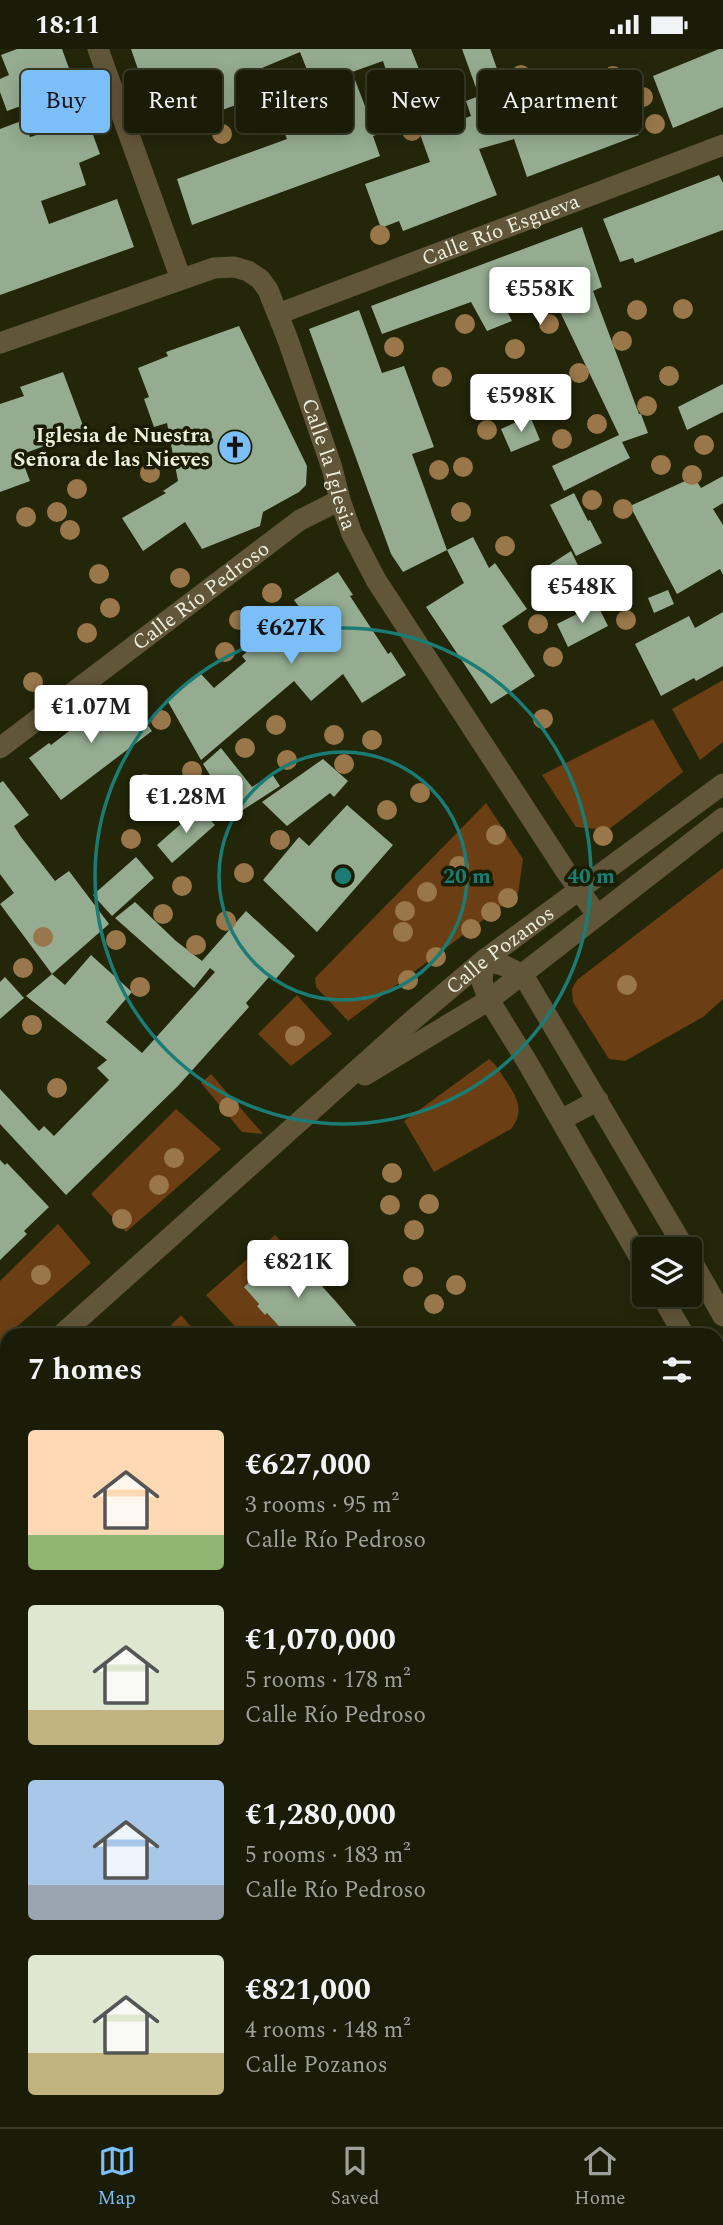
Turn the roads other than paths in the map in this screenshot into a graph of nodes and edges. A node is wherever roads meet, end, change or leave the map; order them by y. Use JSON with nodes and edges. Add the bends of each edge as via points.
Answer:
{"nodes":[{"id":1,"x":98,"y":49,"type":"edge"},
{"id":2,"x":723,"y":145,"type":"edge"},
{"id":3,"x":181,"y":279,"type":"junction"},
{"id":4,"x":278,"y":314,"type":"junction"},
{"id":5,"x":0,"y":343,"type":"edge"},
{"id":6,"x":340,"y":500,"type":"junction"},
{"id":7,"x":0,"y":748,"type":"edge"},
{"id":8,"x":723,"y":784,"type":"edge"},
{"id":9,"x":723,"y":818,"type":"edge"},
{"id":10,"x":578,"y":890,"type":"junction"},
{"id":11,"x":597,"y":915,"type":"junction"},
{"id":12,"x":484,"y":960,"type":"junction"},
{"id":13,"x":523,"y":975,"type":"junction"},
{"id":14,"x":489,"y":1000,"type":"junction"},
{"id":15,"x":598,"y":1100,"type":"junction"},
{"id":16,"x":322,"y":1101,"type":"junction"},
{"id":17,"x":561,"y":1120,"type":"junction"},
{"id":18,"x":678,"y":1237,"type":"edge"},
{"id":19,"x":632,"y":1244,"type":"edge"},
{"id":20,"x":702,"y":1279,"type":"edge"},
{"id":21,"x":668,"y":1307,"type":"edge"},
{"id":22,"x":723,"y":1316,"type":"edge"},
{"id":23,"x":69,"y":1328,"type":"edge"},
{"id":24,"x":680,"y":1328,"type":"edge"}],
"edges":[{"from":1,"to":3,"type":"street"},
{"from":2,"to":4,"type":"street","name":"Calle Río Esgueva"},
{"from":3,"to":4,"type":"street","name":"Calle la Iglesia","via":[[214,268],[248,271],[268,290]]},
{"from":3,"to":5,"type":"street","name":"Calle la Iglesia"},
{"from":4,"to":6,"type":"street","name":"Calle la Iglesia"},
{"from":6,"to":7,"type":"street","name":"Calle Río Pedroso","via":[[300,520]]},
{"from":6,"to":10,"type":"street","name":"Calle la Iglesia","via":[[376,580]]},
{"from":8,"to":10,"type":"street","name":"Calle Pozanos"},
{"from":9,"to":11,"type":"street","name":"Calle Pozanos"},
{"from":10,"to":11,"type":"street","name":"Calle la Iglesia"},
{"from":10,"to":12,"type":"street","name":"Calle Pozanos"},
{"from":11,"to":13,"type":"street","name":"Calle Pozanos"},
{"from":12,"to":13,"type":"street"},
{"from":12,"to":14,"type":"street","via":[[482,982]]},
{"from":12,"to":16,"type":"street","name":"Calle Pozanos"},
{"from":13,"to":14,"type":"street","name":"Calle Pozanos"},
{"from":13,"to":15,"type":"street"},
{"from":14,"to":16,"type":"street","name":"Calle Pozanos"},
{"from":14,"to":17,"type":"street"},
{"from":15,"to":17,"type":"street"},
{"from":15,"to":18,"type":"street"},
{"from":16,"to":23,"type":"street","name":"Calle Pozanos"},
{"from":17,"to":19,"type":"street"},
{"from":20,"to":22,"type":"street"},
{"from":21,"to":24,"type":"street"}]}
